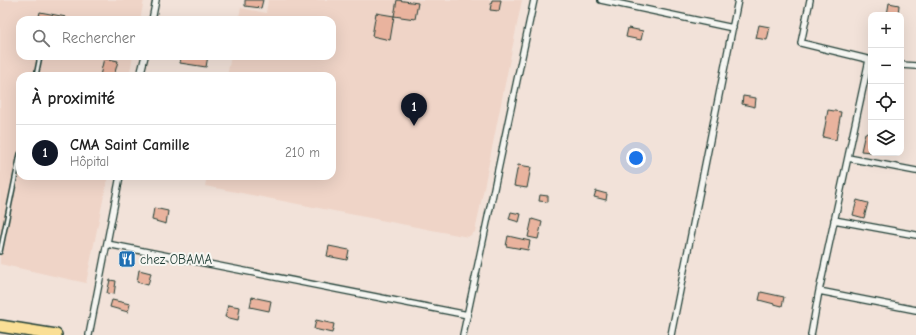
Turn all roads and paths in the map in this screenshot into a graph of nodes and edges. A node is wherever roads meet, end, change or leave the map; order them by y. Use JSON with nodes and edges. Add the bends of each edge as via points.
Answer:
{"nodes":[{"id":1,"x":156,"y":0,"type":"edge"},
{"id":2,"x":534,"y":0,"type":"edge"},
{"id":3,"x":601,"y":0,"type":"edge"},
{"id":4,"x":738,"y":0,"type":"edge"},
{"id":5,"x":810,"y":0,"type":"edge"},
{"id":6,"x":153,"y":16,"type":"edge"},
{"id":7,"x":733,"y":28,"type":"junction"},
{"id":8,"x":39,"y":60,"type":"edge"},
{"id":9,"x":143,"y":60,"type":"edge"},
{"id":10,"x":868,"y":60,"type":"edge"},
{"id":11,"x":904,"y":65,"type":"edge"},
{"id":12,"x":916,"y":66,"type":"edge"},
{"id":13,"x":868,"y":69,"type":"edge"},
{"id":14,"x":37,"y":72,"type":"edge"},
{"id":15,"x":141,"y":72,"type":"edge"},
{"id":16,"x":848,"y":158,"type":"junction"},
{"id":17,"x":916,"y":171,"type":"edge"},
{"id":18,"x":16,"y":174,"type":"edge"},
{"id":19,"x":119,"y":180,"type":"edge"},
{"id":20,"x":834,"y":220,"type":"junction"},
{"id":21,"x":916,"y":235,"type":"edge"},
{"id":22,"x":107,"y":244,"type":"junction"},
{"id":23,"x":0,"y":252,"type":"edge"},
{"id":24,"x":819,"y":291,"type":"junction"},
{"id":25,"x":916,"y":310,"type":"edge"},
{"id":26,"x":468,"y":315,"type":"junction"},
{"id":27,"x":0,"y":318,"type":"edge"},
{"id":28,"x":0,"y":326,"type":"edge"},
{"id":29,"x":56,"y":335,"type":"edge"},
{"id":30,"x":89,"y":335,"type":"edge"},
{"id":31,"x":463,"y":335,"type":"edge"},
{"id":32,"x":671,"y":335,"type":"edge"},
{"id":33,"x":811,"y":335,"type":"edge"}],
"edges":[{"from":1,"to":6,"type":"street"},
{"from":2,"to":26,"type":"street"},
{"from":3,"to":7,"type":"street"},
{"from":4,"to":7,"type":"street"},
{"from":5,"to":10,"type":"street","via":[[801,43]]},
{"from":7,"to":32,"type":"street"},
{"from":8,"to":14,"type":"lane"},
{"from":9,"to":15,"type":"street"},
{"from":11,"to":12,"type":"street"},
{"from":13,"to":16,"type":"street"},
{"from":16,"to":17,"type":"street"},
{"from":16,"to":20,"type":"street"},
{"from":18,"to":23,"type":"lane"},
{"from":19,"to":22,"type":"street"},
{"from":20,"to":21,"type":"street"},
{"from":20,"to":24,"type":"street"},
{"from":22,"to":26,"type":"street"},
{"from":22,"to":30,"type":"street"},
{"from":24,"to":25,"type":"street"},
{"from":24,"to":33,"type":"street"},
{"from":26,"to":31,"type":"street"},
{"from":27,"to":28,"type":"lane"},
{"from":28,"to":29,"type":"highway"}]}
